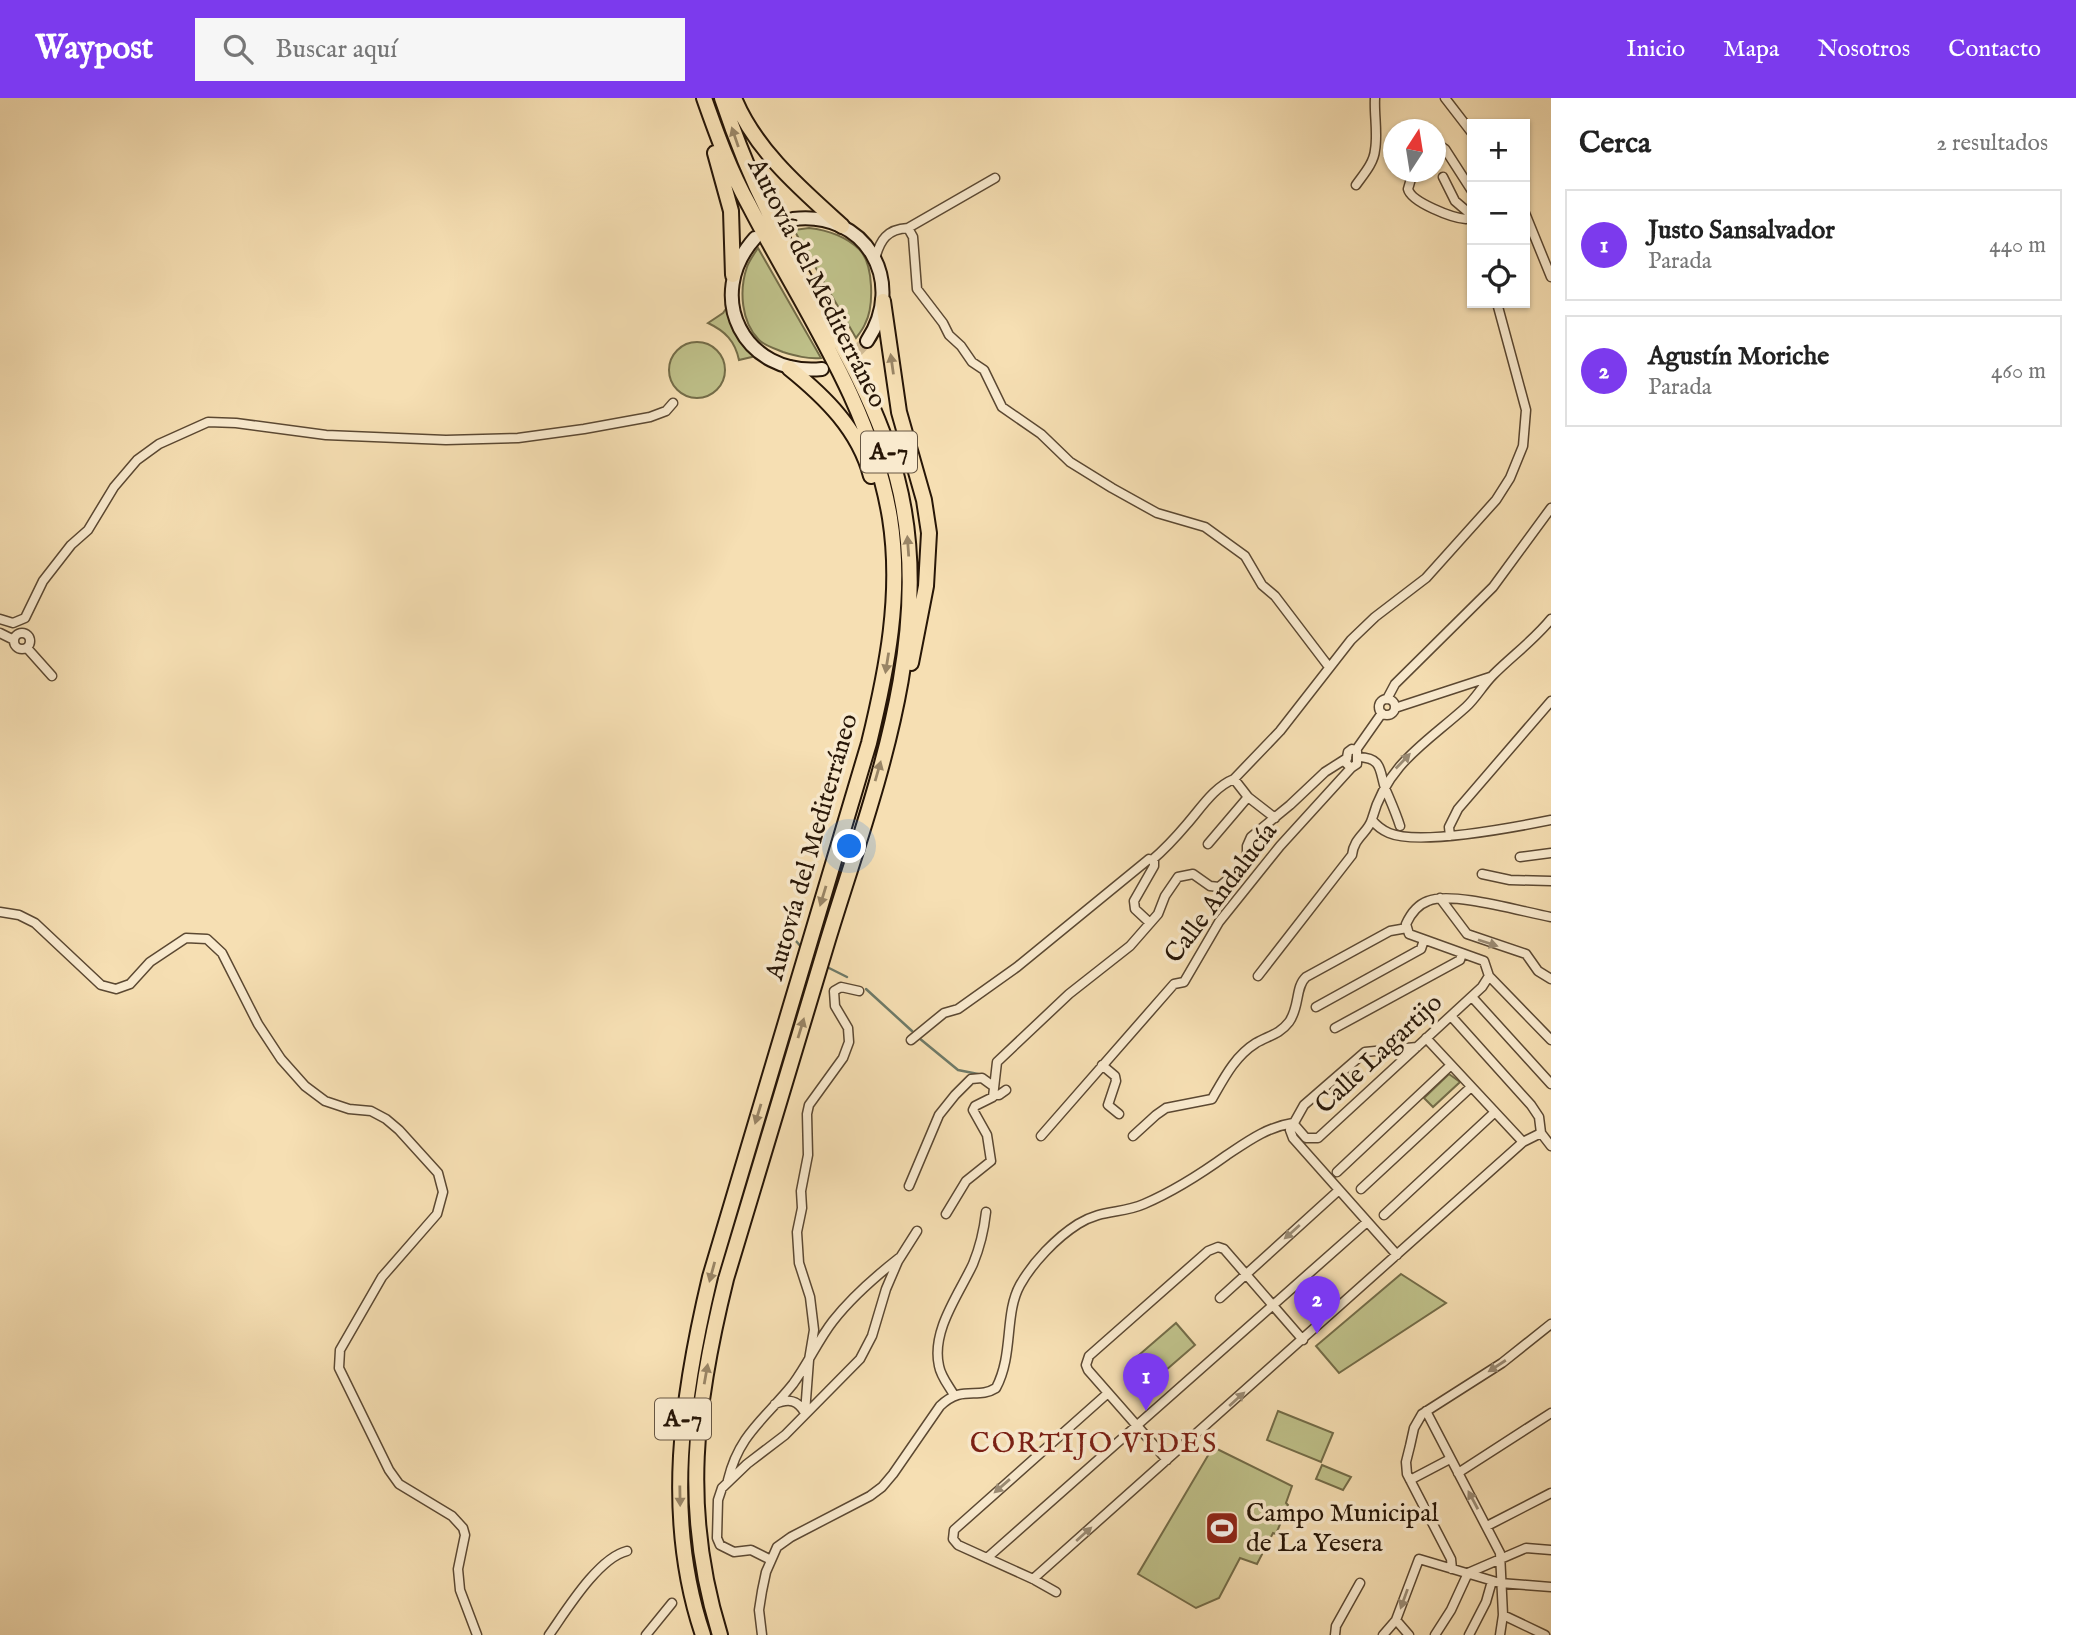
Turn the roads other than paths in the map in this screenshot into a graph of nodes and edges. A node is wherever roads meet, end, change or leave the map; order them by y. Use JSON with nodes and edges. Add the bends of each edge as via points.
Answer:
{"nodes":[{"id":1,"x":704,"y":98,"type":"edge"},
{"id":2,"x":722,"y":98,"type":"edge"},
{"id":3,"x":734,"y":98,"type":"edge"},
{"id":4,"x":1375,"y":98,"type":"edge"},
{"id":5,"x":1445,"y":98,"type":"edge"},
{"id":6,"x":1467,"y":127,"type":"edge"},
{"id":7,"x":1446,"y":151,"type":"edge"},
{"id":8,"x":995,"y":178,"type":"dead end"},
{"id":9,"x":1410,"y":182,"type":"edge"},
{"id":10,"x":1446,"y":182,"type":"edge"},
{"id":11,"x":1467,"y":183,"type":"edge"},
{"id":12,"x":1356,"y":185,"type":"dead end"},
{"id":13,"x":1467,"y":215,"type":"edge"},
{"id":14,"x":1467,"y":218,"type":"edge"},
{"id":15,"x":793,"y":219,"type":"dead end"},
{"id":16,"x":1530,"y":225,"type":"edge"},
{"id":17,"x":842,"y":226,"type":"junction"},
{"id":18,"x":908,"y":228,"type":"junction"},
{"id":19,"x":755,"y":238,"type":"dead end"},
{"id":20,"x":875,"y":259,"type":"junction"},
{"id":21,"x":733,"y":275,"type":"junction"},
{"id":22,"x":1551,"y":277,"type":"edge"},
{"id":23,"x":883,"y":301,"type":"junction"},
{"id":24,"x":1498,"y":308,"type":"edge"},
{"id":25,"x":867,"y":341,"type":"tunnel mouth"},
{"id":26,"x":789,"y":368,"type":"junction"},
{"id":27,"x":822,"y":369,"type":"tunnel mouth"},
{"id":28,"x":673,"y":403,"type":"dead end"},
{"id":29,"x":1551,"y":508,"type":"edge"},
{"id":30,"x":27,"y":615,"type":"junction"},
{"id":31,"x":0,"y":619,"type":"edge"},
{"id":32,"x":1551,"y":619,"type":"edge"},
{"id":33,"x":893,"y":622,"type":"junction"},
{"id":34,"x":0,"y":634,"type":"edge"},
{"id":35,"x":25,"y":634,"type":"junction"},
{"id":36,"x":14,"y":640,"type":"junction"},
{"id":37,"x":27,"y":648,"type":"junction"},
{"id":38,"x":1329,"y":667,"type":"junction"},
{"id":39,"x":52,"y":676,"type":"dead end"},
{"id":40,"x":1492,"y":676,"type":"junction"},
{"id":41,"x":897,"y":693,"type":"junction"},
{"id":42,"x":1388,"y":699,"type":"junction"},
{"id":43,"x":1551,"y":701,"type":"edge"},
{"id":44,"x":1395,"y":708,"type":"junction"},
{"id":45,"x":1382,"y":713,"type":"junction"},
{"id":46,"x":1357,"y":754,"type":"junction"},
{"id":47,"x":1347,"y":758,"type":"junction"},
{"id":48,"x":1351,"y":768,"type":"junction"},
{"id":49,"x":1234,"y":779,"type":"junction"},
{"id":50,"x":1385,"y":786,"type":"junction"},
{"id":51,"x":1248,"y":797,"type":"junction"},
{"id":52,"x":1275,"y":818,"type":"junction"},
{"id":53,"x":1372,"y":820,"type":"junction"},
{"id":54,"x":1551,"y":820,"type":"edge"},
{"id":55,"x":1400,"y":826,"type":"dead end"},
{"id":56,"x":1450,"y":836,"type":"junction"},
{"id":57,"x":1209,"y":844,"type":"dead end"},
{"id":58,"x":1551,"y":853,"type":"edge"},
{"id":59,"x":1520,"y":857,"type":"dead end"},
{"id":60,"x":1153,"y":860,"type":"junction"},
{"id":61,"x":1482,"y":874,"type":"dead end"},
{"id":62,"x":1551,"y":881,"type":"edge"},
{"id":63,"x":1440,"y":898,"type":"junction"},
{"id":64,"x":0,"y":912,"type":"edge"},
{"id":65,"x":1551,"y":917,"type":"edge"},
{"id":66,"x":1150,"y":923,"type":"junction"},
{"id":67,"x":1407,"y":928,"type":"junction"},
{"id":68,"x":1424,"y":940,"type":"junction"},
{"id":69,"x":1462,"y":953,"type":"junction"},
{"id":70,"x":1258,"y":976,"type":"dead end"},
{"id":71,"x":1489,"y":976,"type":"junction"},
{"id":72,"x":1551,"y":979,"type":"edge"},
{"id":73,"x":859,"y":991,"type":"dead end"},
{"id":74,"x":1472,"y":997,"type":"junction"},
{"id":75,"x":1316,"y":1006,"type":"dead end"},
{"id":76,"x":1451,"y":1016,"type":"junction"},
{"id":77,"x":1335,"y":1028,"type":"dead end"},
{"id":78,"x":1426,"y":1038,"type":"junction"},
{"id":79,"x":1551,"y":1040,"type":"edge"},
{"id":80,"x":911,"y":1041,"type":"dead end"},
{"id":81,"x":1417,"y":1047,"type":"junction"},
{"id":82,"x":1101,"y":1065,"type":"junction"},
{"id":83,"x":1451,"y":1065,"type":"junction"},
{"id":84,"x":1551,"y":1084,"type":"edge"},
{"id":85,"x":1471,"y":1087,"type":"junction"},
{"id":86,"x":993,"y":1090,"type":"junction"},
{"id":87,"x":1006,"y":1090,"type":"dead end"},
{"id":88,"x":1495,"y":1112,"type":"junction"},
{"id":89,"x":1119,"y":1114,"type":"dead end"},
{"id":90,"x":1293,"y":1123,"type":"junction"},
{"id":91,"x":1541,"y":1133,"type":"junction"},
{"id":92,"x":1041,"y":1136,"type":"dead end"},
{"id":93,"x":1133,"y":1136,"type":"dead end"},
{"id":94,"x":1523,"y":1143,"type":"junction"},
{"id":95,"x":1551,"y":1146,"type":"edge"},
{"id":96,"x":1336,"y":1172,"type":"dead end"},
{"id":97,"x":909,"y":1186,"type":"dead end"},
{"id":98,"x":1361,"y":1189,"type":"dead end"},
{"id":99,"x":1339,"y":1190,"type":"junction"},
{"id":100,"x":986,"y":1212,"type":"dead end"},
{"id":101,"x":946,"y":1214,"type":"dead end"},
{"id":102,"x":1384,"y":1214,"type":"dead end"},
{"id":103,"x":1367,"y":1222,"type":"junction"},
{"id":104,"x":917,"y":1231,"type":"dead end"},
{"id":105,"x":902,"y":1255,"type":"junction"},
{"id":106,"x":1397,"y":1255,"type":"junction"},
{"id":107,"x":1246,"y":1274,"type":"junction"},
{"id":108,"x":1220,"y":1298,"type":"dead end"},
{"id":109,"x":1273,"y":1306,"type":"junction"},
{"id":110,"x":1550,"y":1328,"type":"edge"},
{"id":111,"x":1303,"y":1340,"type":"junction"},
{"id":112,"x":809,"y":1360,"type":"junction"},
{"id":113,"x":1108,"y":1392,"type":"junction"},
{"id":114,"x":954,"y":1395,"type":"junction"},
{"id":115,"x":775,"y":1404,"type":"junction"},
{"id":116,"x":1426,"y":1411,"type":"junction"},
{"id":117,"x":805,"y":1413,"type":"junction"},
{"id":118,"x":1551,"y":1413,"type":"edge"},
{"id":119,"x":1138,"y":1426,"type":"junction"},
{"id":120,"x":1450,"y":1459,"type":"junction"},
{"id":121,"x":1167,"y":1460,"type":"junction"},
{"id":122,"x":1458,"y":1473,"type":"junction"},
{"id":123,"x":728,"y":1480,"type":"junction"},
{"id":124,"x":1410,"y":1480,"type":"junction"},
{"id":125,"x":1551,"y":1493,"type":"edge"},
{"id":126,"x":1487,"y":1526,"type":"junction"},
{"id":127,"x":1551,"y":1550,"type":"edge"},
{"id":128,"x":627,"y":1551,"type":"dead end"},
{"id":129,"x":987,"y":1558,"type":"junction"},
{"id":130,"x":1499,"y":1558,"type":"junction"},
{"id":131,"x":771,"y":1560,"type":"junction"},
{"id":132,"x":1452,"y":1569,"type":"junction"},
{"id":133,"x":1468,"y":1573,"type":"junction"},
{"id":134,"x":1033,"y":1579,"type":"junction"},
{"id":135,"x":1496,"y":1582,"type":"junction"},
{"id":136,"x":1360,"y":1583,"type":"dead end"},
{"id":137,"x":1551,"y":1587,"type":"edge"},
{"id":138,"x":1056,"y":1592,"type":"dead end"},
{"id":139,"x":672,"y":1603,"type":"dead end"},
{"id":140,"x":1503,"y":1615,"type":"junction"},
{"id":141,"x":1396,"y":1620,"type":"junction"},
{"id":142,"x":1435,"y":1634,"type":"edge"},
{"id":143,"x":478,"y":1635,"type":"edge"},
{"id":144,"x":549,"y":1635,"type":"edge"},
{"id":145,"x":646,"y":1635,"type":"edge"},
{"id":146,"x":702,"y":1635,"type":"edge"},
{"id":147,"x":720,"y":1635,"type":"edge"},
{"id":148,"x":762,"y":1635,"type":"edge"},
{"id":149,"x":1335,"y":1635,"type":"edge"},
{"id":150,"x":1383,"y":1635,"type":"edge"},
{"id":151,"x":1409,"y":1635,"type":"edge"},
{"id":152,"x":1469,"y":1635,"type":"edge"},
{"id":153,"x":1500,"y":1635,"type":"edge"},
{"id":154,"x":1545,"y":1635,"type":"edge"}],
"edges":[{"from":1,"to":21,"type":"highway","via":[[701,116],[731,211]]},
{"from":1,"to":33,"type":"highway","name":"Autovía del Mediterráneo","number":"A-7","via":[[730,169],[846,383],[873,451],[890,519]]},
{"from":41,"to":2,"type":"highway","name":"Autovía del Mediterráneo","number":"A-7","one_way":true,"via":[[910,583],[906,521],[897,476],[864,387],[773,221],[741,155]]},
{"from":3,"to":17,"type":"highway","via":[[762,147]]},
{"from":4,"to":12,"type":"street","via":[[1376,149]]},
{"from":5,"to":6,"type":"street"},
{"from":7,"to":11,"type":"street"},
{"from":8,"to":18,"type":"street"},
{"from":9,"to":14,"type":"street","via":[[1412,198],[1456,218]]},
{"from":10,"to":13,"type":"street"},
{"from":15,"to":17,"type":"street","via":[[815,218]]},
{"from":16,"to":22,"type":"street"},
{"from":17,"to":20,"type":"street","via":[[863,242]]},
{"from":18,"to":20,"type":"street","via":[[888,233]]},
{"from":18,"to":38,"type":"street","via":[[918,289],[949,335],[984,370],[1002,407],[1041,434],[1070,463],[1157,513],[1205,527],[1245,556],[1262,585]]},
{"from":19,"to":21,"type":"street"},
{"from":20,"to":23,"type":"street"},
{"from":21,"to":26,"type":"street","via":[[732,308],[745,338],[769,359]]},
{"from":23,"to":25,"type":"street"},
{"from":41,"to":23,"type":"highway","one_way":true,"via":[[916,643],[929,533],[899,412]]},
{"from":24,"to":38,"type":"street","via":[[1526,410],[1518,462],[1496,500],[1426,578],[1376,617]]},
{"from":26,"to":27,"type":"street"},
{"from":26,"to":33,"type":"highway","via":[[843,420],[863,452],[882,529]]},
{"from":28,"to":30,"type":"street","via":[[667,411],[650,417],[518,438],[326,435],[208,422],[137,460],[88,530],[43,581]]},
{"from":29,"to":42,"type":"street","via":[[1493,587],[1395,684]]},
{"from":30,"to":31,"type":"street","via":[[18,623]]},
{"from":30,"to":35,"type":"street"},
{"from":32,"to":40,"type":"street"},
{"from":33,"to":146,"type":"highway","name":"Autovía del Mediterráneo","number":"A-7","one_way":true,"via":[[880,697],[843,831],[700,1319],[682,1430],[680,1525]]},
{"from":34,"to":36,"type":"street"},
{"from":35,"to":36,"type":"street"},
{"from":35,"to":37,"type":"street","via":[[30,640]]},
{"from":36,"to":37,"type":"street","via":[[19,649]]},
{"from":37,"to":39,"type":"street"},
{"from":38,"to":49,"type":"street","via":[[1280,731]]},
{"from":40,"to":44,"type":"street"},
{"from":50,"to":40,"type":"street","one_way":true,"via":[[1417,747],[1468,705]]},
{"from":147,"to":41,"type":"highway","name":"Autovía del Mediterráneo","number":"A-7","one_way":true,"via":[[701,1560],[695,1508],[695,1462],[711,1346],[726,1279],[885,749]]},
{"from":42,"to":44,"type":"street"},
{"from":42,"to":45,"type":"street","via":[[1380,704]]},
{"from":43,"to":56,"type":"street","via":[[1458,809],[1449,827]]},
{"from":44,"to":45,"type":"street","via":[[1389,715]]},
{"from":45,"to":46,"type":"street"},
{"from":46,"to":47,"type":"street","via":[[1349,751]]},
{"from":46,"to":48,"type":"street","name":"Calle Andalucía","via":[[1357,764]]},
{"from":46,"to":50,"type":"street","via":[[1378,764]]},
{"from":47,"to":48,"type":"street"},
{"from":47,"to":52,"type":"street"},
{"from":48,"to":82,"type":"street","name":"Calle Andalucía","via":[[1219,922],[1184,982],[1174,984]]},
{"from":49,"to":51,"type":"street"},
{"from":49,"to":60,"type":"street","via":[[1214,793]]},
{"from":50,"to":53,"type":"street"},
{"from":50,"to":55,"type":"street"},
{"from":51,"to":52,"type":"street"},
{"from":51,"to":57,"type":"street"},
{"from":52,"to":66,"type":"street","via":[[1251,837],[1247,863],[1223,886],[1182,874]]},
{"from":53,"to":56,"type":"street","via":[[1389,834]]},
{"from":53,"to":70,"type":"street","via":[[1354,844],[1352,855]]},
{"from":54,"to":56,"type":"street"},
{"from":58,"to":59,"type":"street"},
{"from":60,"to":66,"type":"street","via":[[1134,901]]},
{"from":60,"to":80,"type":"street","via":[[1146,860],[1017,967],[958,1009],[944,1013]]},
{"from":61,"to":62,"type":"street"},
{"from":63,"to":65,"type":"street"},
{"from":63,"to":67,"type":"street","via":[[1416,907]]},
{"from":63,"to":72,"type":"street","one_way":true,"via":[[1467,934],[1526,954],[1538,971]]},
{"from":64,"to":143,"type":"street","via":[[35,923],[101,985],[116,989],[130,984],[149,962],[186,938],[207,940],[222,953],[258,1024],[305,1086],[325,1101],[386,1119],[438,1173],[443,1192],[437,1214],[382,1276],[340,1350],[339,1368],[399,1484],[452,1516],[463,1528],[460,1590]]},
{"from":66,"to":86,"type":"street","via":[[1130,946],[997,1062]]},
{"from":67,"to":68,"type":"street","via":[[1412,936]]},
{"from":67,"to":93,"type":"street","via":[[1390,931],[1306,977],[1289,1022],[1236,1062],[1212,1099],[1166,1108]]},
{"from":68,"to":69,"type":"street"},
{"from":68,"to":75,"type":"street","via":[[1420,949]]},
{"from":69,"to":71,"type":"street","via":[[1484,961]]},
{"from":69,"to":77,"type":"street","via":[[1460,960]]},
{"from":71,"to":74,"type":"street","name":"Calle Lagartijo"},
{"from":71,"to":79,"type":"street"},
{"from":73,"to":112,"type":"street","via":[[841,987],[833,993],[849,1042],[807,1114],[809,1142],[797,1250],[813,1315]]},
{"from":74,"to":76,"type":"street","name":"Calle Lagartijo"},
{"from":74,"to":84,"type":"street"},
{"from":76,"to":78,"type":"street","name":"Calle Lagartijo"},
{"from":76,"to":91,"type":"street","via":[[1531,1105]]},
{"from":78,"to":81,"type":"street","name":"Calle Lagartijo"},
{"from":78,"to":83,"type":"street"},
{"from":81,"to":90,"type":"street","via":[[1366,1052],[1304,1105]]},
{"from":81,"to":90,"type":"street","name":"Calle Lagartijo","via":[[1318,1138],[1306,1139]]},
{"from":82,"to":89,"type":"street","via":[[1115,1076],[1108,1105]]},
{"from":82,"to":92,"type":"street","name":"Calle Andalucía"},
{"from":83,"to":85,"type":"street"},
{"from":83,"to":96,"type":"street"},
{"from":85,"to":88,"type":"street"},
{"from":85,"to":98,"type":"street"},
{"from":86,"to":87,"type":"street","via":[[999,1095]]},
{"from":86,"to":97,"type":"street","via":[[982,1078],[971,1079],[944,1107]]},
{"from":86,"to":101,"type":"street","via":[[992,1098],[973,1110],[987,1135],[991,1161],[966,1181]]},
{"from":88,"to":94,"type":"street"},
{"from":88,"to":102,"type":"street"},
{"from":90,"to":99,"type":"street","via":[[1291,1135]]},
{"from":90,"to":114,"type":"street","via":[[1252,1137],[1142,1205],[1101,1212],[1060,1238],[1019,1286],[1007,1359],[996,1388]]},
{"from":91,"to":94,"type":"street"},
{"from":91,"to":95,"type":"street"},
{"from":94,"to":106,"type":"street"},
{"from":99,"to":103,"type":"street"},
{"from":99,"to":107,"type":"street","one_way":true},
{"from":100,"to":114,"type":"street","via":[[980,1245],[950,1307],[938,1354]]},
{"from":103,"to":106,"type":"street"},
{"from":103,"to":109,"type":"street"},
{"from":104,"to":105,"type":"street"},
{"from":105,"to":112,"type":"street","via":[[833,1321]]},
{"from":105,"to":117,"type":"street","via":[[860,1359]]},
{"from":106,"to":111,"type":"street"},
{"from":107,"to":108,"type":"street"},
{"from":107,"to":109,"type":"street"},
{"from":107,"to":113,"type":"street","via":[[1221,1248],[1211,1249],[1089,1356],[1088,1370]]},
{"from":109,"to":111,"type":"street"},
{"from":109,"to":119,"type":"street"},
{"from":110,"to":116,"type":"street","one_way":true},
{"from":121,"to":111,"type":"street","one_way":true},
{"from":112,"to":115,"type":"street"},
{"from":112,"to":117,"type":"street"},
{"from":113,"to":119,"type":"street"},
{"from":113,"to":129,"type":"street","one_way":true,"via":[[956,1527],[955,1542]]},
{"from":114,"to":131,"type":"street","via":[[940,1406],[882,1487],[790,1537],[777,1547]]},
{"from":115,"to":117,"type":"street","via":[[796,1402]]},
{"from":115,"to":123,"type":"street","via":[[741,1442]]},
{"from":116,"to":120,"type":"street"},
{"from":116,"to":124,"type":"street","via":[[1414,1428],[1406,1462]]},
{"from":117,"to":123,"type":"street"},
{"from":118,"to":122,"type":"street"},
{"from":119,"to":121,"type":"street"},
{"from":119,"to":129,"type":"street"},
{"from":120,"to":122,"type":"street"},
{"from":120,"to":124,"type":"street"},
{"from":134,"to":121,"type":"street","one_way":true},
{"from":126,"to":122,"type":"street","one_way":true},
{"from":123,"to":131,"type":"street","via":[[718,1500],[718,1542],[728,1551],[751,1550]]},
{"from":124,"to":132,"type":"street"},
{"from":125,"to":126,"type":"street"},
{"from":126,"to":130,"type":"street"},
{"from":127,"to":130,"type":"street","via":[[1526,1548]]},
{"from":128,"to":144,"type":"street","via":[[616,1553],[598,1571]]},
{"from":129,"to":134,"type":"street"},
{"from":130,"to":133,"type":"street"},
{"from":130,"to":135,"type":"street"},
{"from":131,"to":148,"type":"street","via":[[759,1610]]},
{"from":132,"to":133,"type":"street"},
{"from":132,"to":141,"type":"street","one_way":true,"via":[[1419,1559]]},
{"from":133,"to":135,"type":"street"},
{"from":133,"to":142,"type":"street"},
{"from":134,"to":138,"type":"street"},
{"from":135,"to":137,"type":"street"},
{"from":135,"to":140,"type":"street"},
{"from":135,"to":152,"type":"street"},
{"from":136,"to":149,"type":"street"},
{"from":139,"to":145,"type":"street"},
{"from":140,"to":153,"type":"street"},
{"from":140,"to":154,"type":"street"},
{"from":141,"to":150,"type":"street"},
{"from":141,"to":151,"type":"street"}]}
